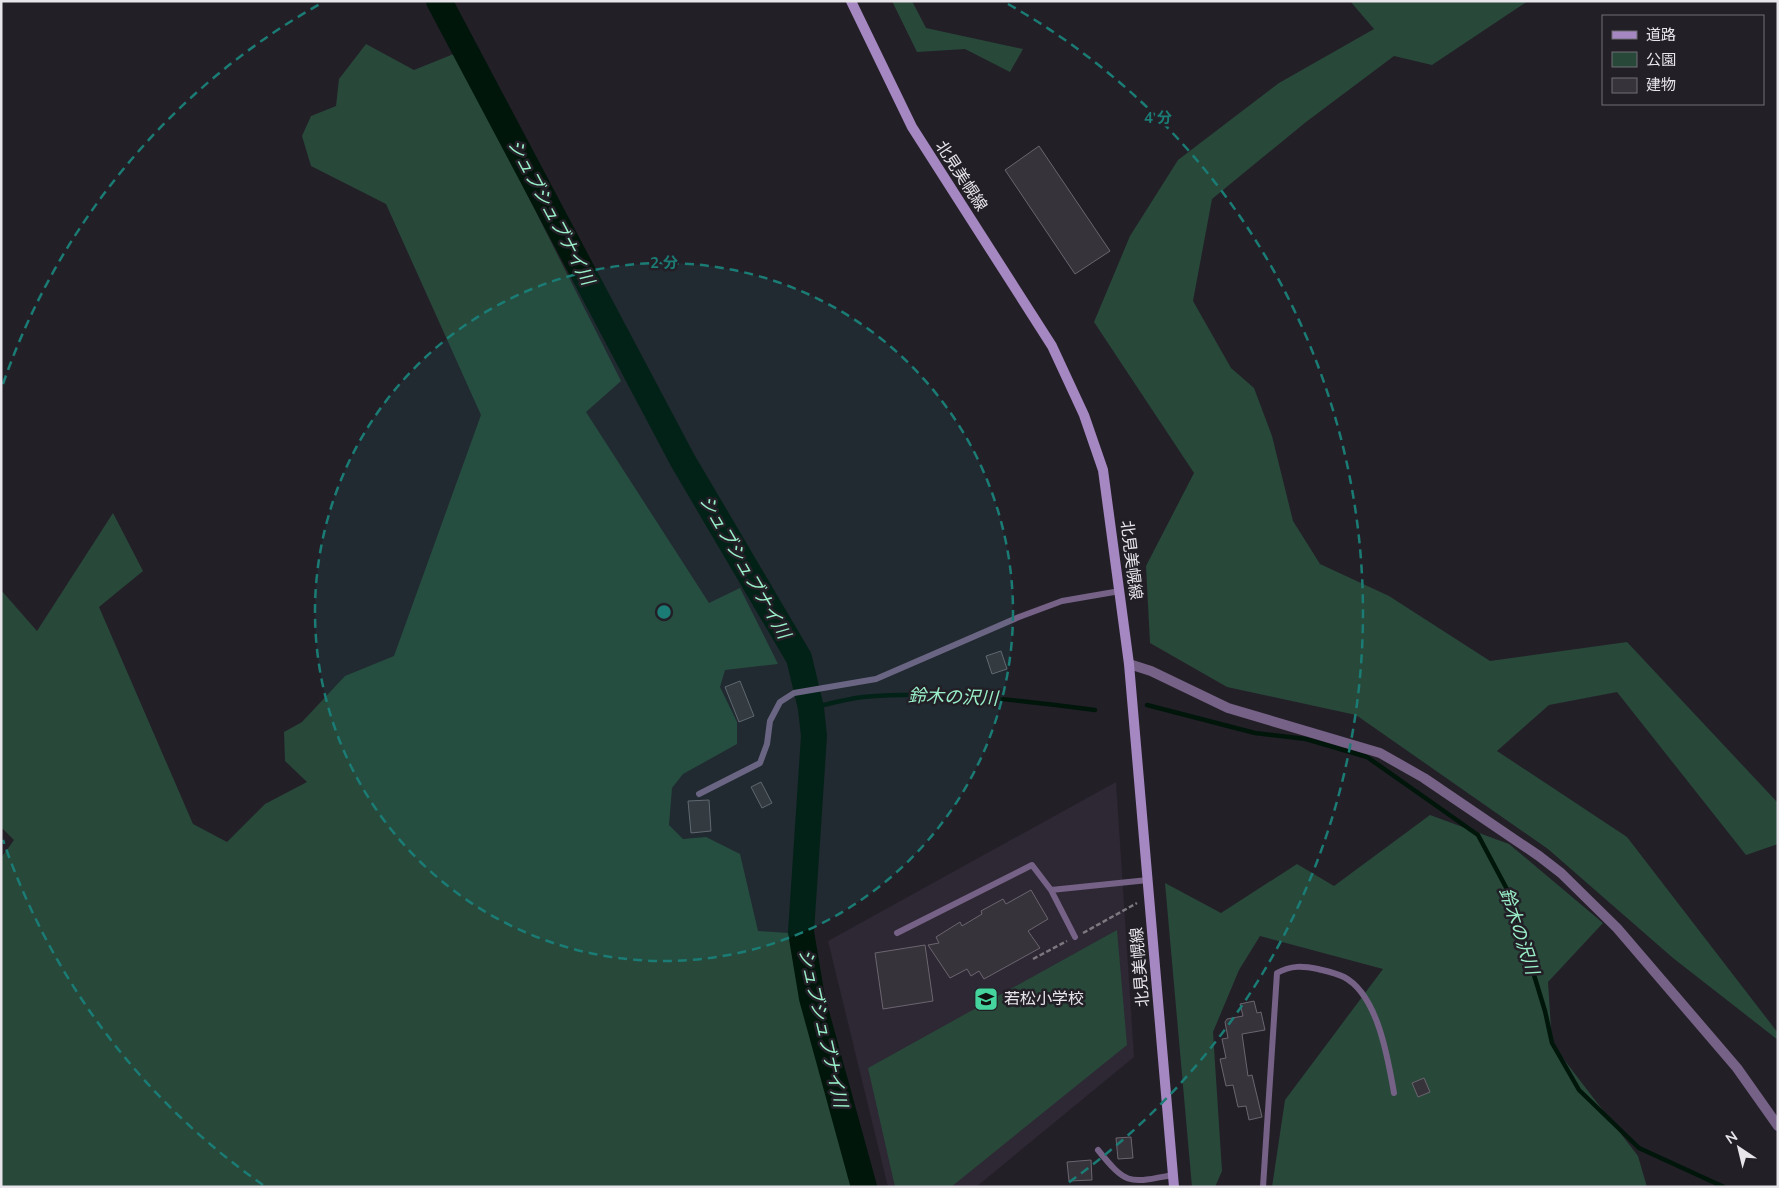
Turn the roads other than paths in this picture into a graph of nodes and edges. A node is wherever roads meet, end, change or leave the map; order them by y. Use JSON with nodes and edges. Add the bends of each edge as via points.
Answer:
{"nodes":[{"id":1,"x":851,"y":1,"type":"edge"},
{"id":2,"x":1120,"y":591,"type":"junction"},
{"id":3,"x":1129,"y":664,"type":"junction"},
{"id":4,"x":699,"y":794,"type":"dead end"},
{"id":5,"x":1148,"y":880,"type":"junction"},
{"id":6,"x":1051,"y":890,"type":"junction"},
{"id":7,"x":897,"y":933,"type":"dead end"},
{"id":8,"x":1075,"y":937,"type":"road end"},
{"id":9,"x":1394,"y":1093,"type":"dead end"},
{"id":10,"x":1778,"y":1126,"type":"edge"},
{"id":11,"x":1098,"y":1150,"type":"dead end"},
{"id":12,"x":1173,"y":1174,"type":"junction"},
{"id":13,"x":1174,"y":1187,"type":"edge"},
{"id":14,"x":1263,"y":1187,"type":"edge"}],
"edges":[{"from":1,"to":2,"type":"main road","name":"北見美幌線","via":[[912,127],[1052,346],[1084,415],[1103,470]]},
{"from":2,"to":3,"type":"main road","name":"北見美幌線"},
{"from":2,"to":4,"type":"lane","via":[[1062,601],[876,678],[794,693],[780,702],[770,721],[760,764]]},
{"from":3,"to":5,"type":"main road","name":"北見美幌線"},
{"from":3,"to":10,"type":"street","via":[[1151,671],[1228,708],[1380,752],[1417,773],[1539,856],[1617,928],[1737,1068]]},
{"from":5,"to":6,"type":"lane"},
{"from":5,"to":12,"type":"main road","name":"北見美幌線"},
{"from":6,"to":7,"type":"lane","via":[[1032,865]]},
{"from":6,"to":8,"type":"lane"},
{"from":9,"to":14,"type":"lane","via":[[1386,1049],[1376,1020],[1355,985],[1343,977],[1304,966],[1288,967],[1277,973]]},
{"from":11,"to":12,"type":"lane","via":[[1120,1176],[1128,1180]]},
{"from":12,"to":13,"type":"main road","name":"北見美幌線"}]}
